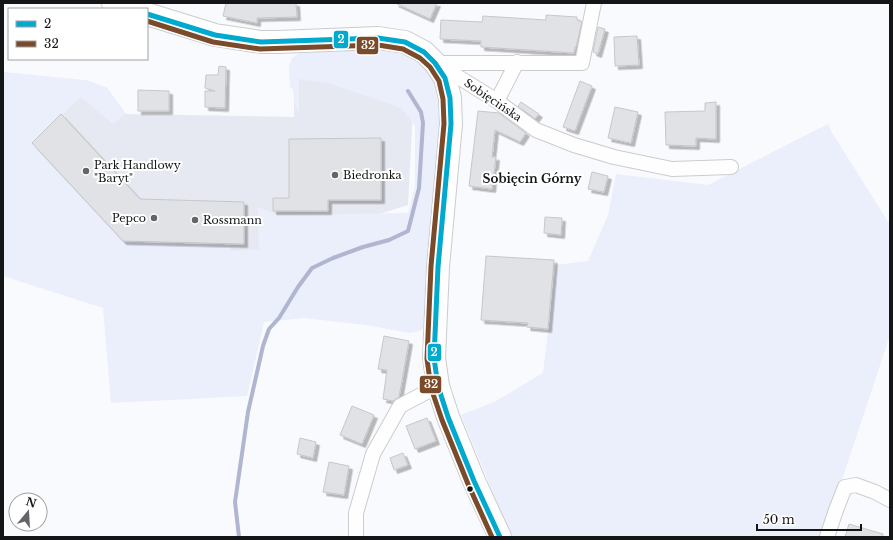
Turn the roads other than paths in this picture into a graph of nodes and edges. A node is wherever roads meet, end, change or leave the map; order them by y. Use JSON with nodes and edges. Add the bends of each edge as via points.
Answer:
{"nodes":[{"id":1,"x":113,"y":3,"type":"edge"},
{"id":2,"x":594,"y":3,"type":"edge"},
{"id":3,"x":129,"y":8,"type":"edge"},
{"id":4,"x":148,"y":14,"type":"edge"},
{"id":5,"x":517,"y":62,"type":"junction"},
{"id":6,"x":435,"y":63,"type":"junction"},
{"id":7,"x":497,"y":101,"type":"junction"},
{"id":8,"x":731,"y":167,"type":"dead end"},
{"id":9,"x":438,"y":386,"type":"junction"},
{"id":10,"x":890,"y":500,"type":"edge"},
{"id":11,"x":356,"y":537,"type":"edge"},
{"id":12,"x":500,"y":537,"type":"edge"},
{"id":13,"x":826,"y":537,"type":"edge"}],
"edges":[{"from":1,"to":3,"type":"main road"},
{"from":2,"to":5,"type":"street","name":"Sobięcińska","via":[[582,63]]},
{"from":4,"to":6,"type":"main road","via":[[215,35],[261,42],[378,38],[405,42],[424,52]]},
{"from":5,"to":6,"type":"street","name":"Sobięcińska"},
{"from":5,"to":7,"type":"street"},
{"from":6,"to":7,"type":"street","name":"Sobięcińska"},
{"from":6,"to":9,"type":"main road","via":[[445,78],[450,98],[451,124],[438,267],[434,358]]},
{"from":7,"to":8,"type":"street","name":"Sobięcińska","via":[[536,130],[614,157],[672,169]]},
{"from":9,"to":11,"type":"street","via":[[400,406],[373,454],[356,513]]},
{"from":9,"to":12,"type":"main road","via":[[474,481]]},
{"from":10,"to":13,"type":"street","via":[[856,485],[845,487]]}]}
